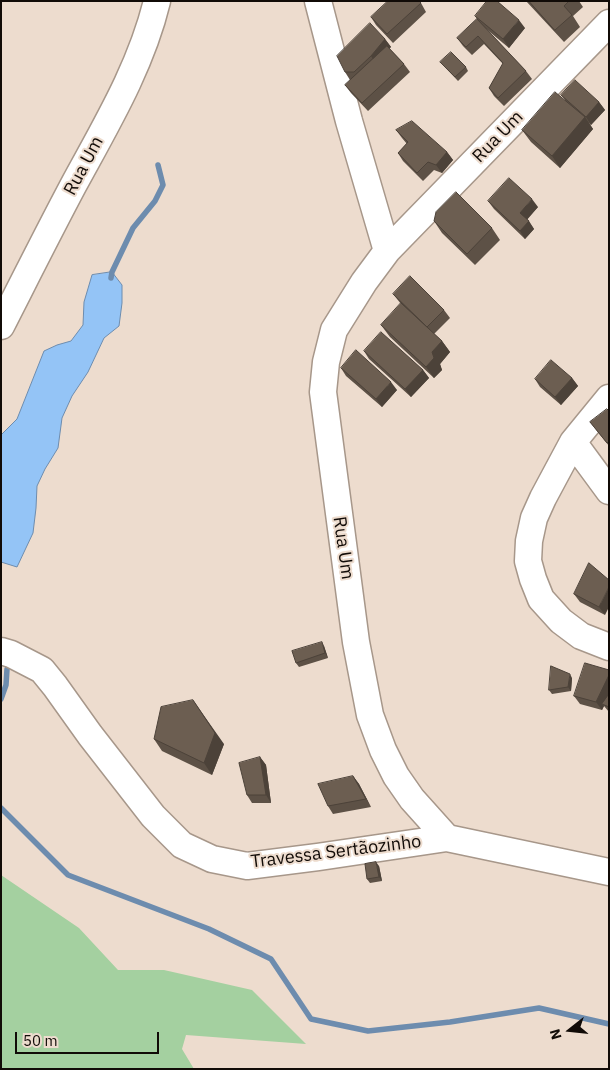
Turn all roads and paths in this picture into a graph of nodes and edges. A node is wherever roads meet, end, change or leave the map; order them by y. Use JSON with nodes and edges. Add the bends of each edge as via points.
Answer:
{"nodes":[{"id":1,"x":157,"y":1,"type":"edge"},
{"id":2,"x":318,"y":1,"type":"edge"},
{"id":3,"x":609,"y":23,"type":"edge"},
{"id":4,"x":387,"y":251,"type":"junction"},
{"id":5,"x":1,"y":326,"type":"edge"},
{"id":6,"x":609,"y":398,"type":"edge"},
{"id":7,"x":573,"y":442,"type":"junction"},
{"id":8,"x":609,"y":492,"type":"edge"},
{"id":9,"x":609,"y":647,"type":"edge"},
{"id":10,"x":1,"y":651,"type":"edge"},
{"id":11,"x":447,"y":838,"type":"junction"},
{"id":12,"x":609,"y":872,"type":"edge"}],
"edges":[{"from":1,"to":5,"type":"street","name":"Rua Um","via":[[151,26],[126,88]]},
{"from":2,"to":4,"type":"street"},
{"from":3,"to":4,"type":"street","name":"Rua Um"},
{"from":4,"to":11,"type":"street","name":"Rua Um","via":[[334,330],[323,392],[356,642],[370,715],[396,776]]},
{"from":6,"to":7,"type":"street"},
{"from":7,"to":8,"type":"street"},
{"from":7,"to":9,"type":"street","via":[[534,518],[528,561],[541,599],[561,621],[581,636]]},
{"from":10,"to":11,"type":"street","name":"Travessa Sertãozinho","via":[[42,670],[153,816],[182,845],[212,859],[248,866]]},
{"from":11,"to":12,"type":"street","name":"Travessa Sertãozinho"}]}
